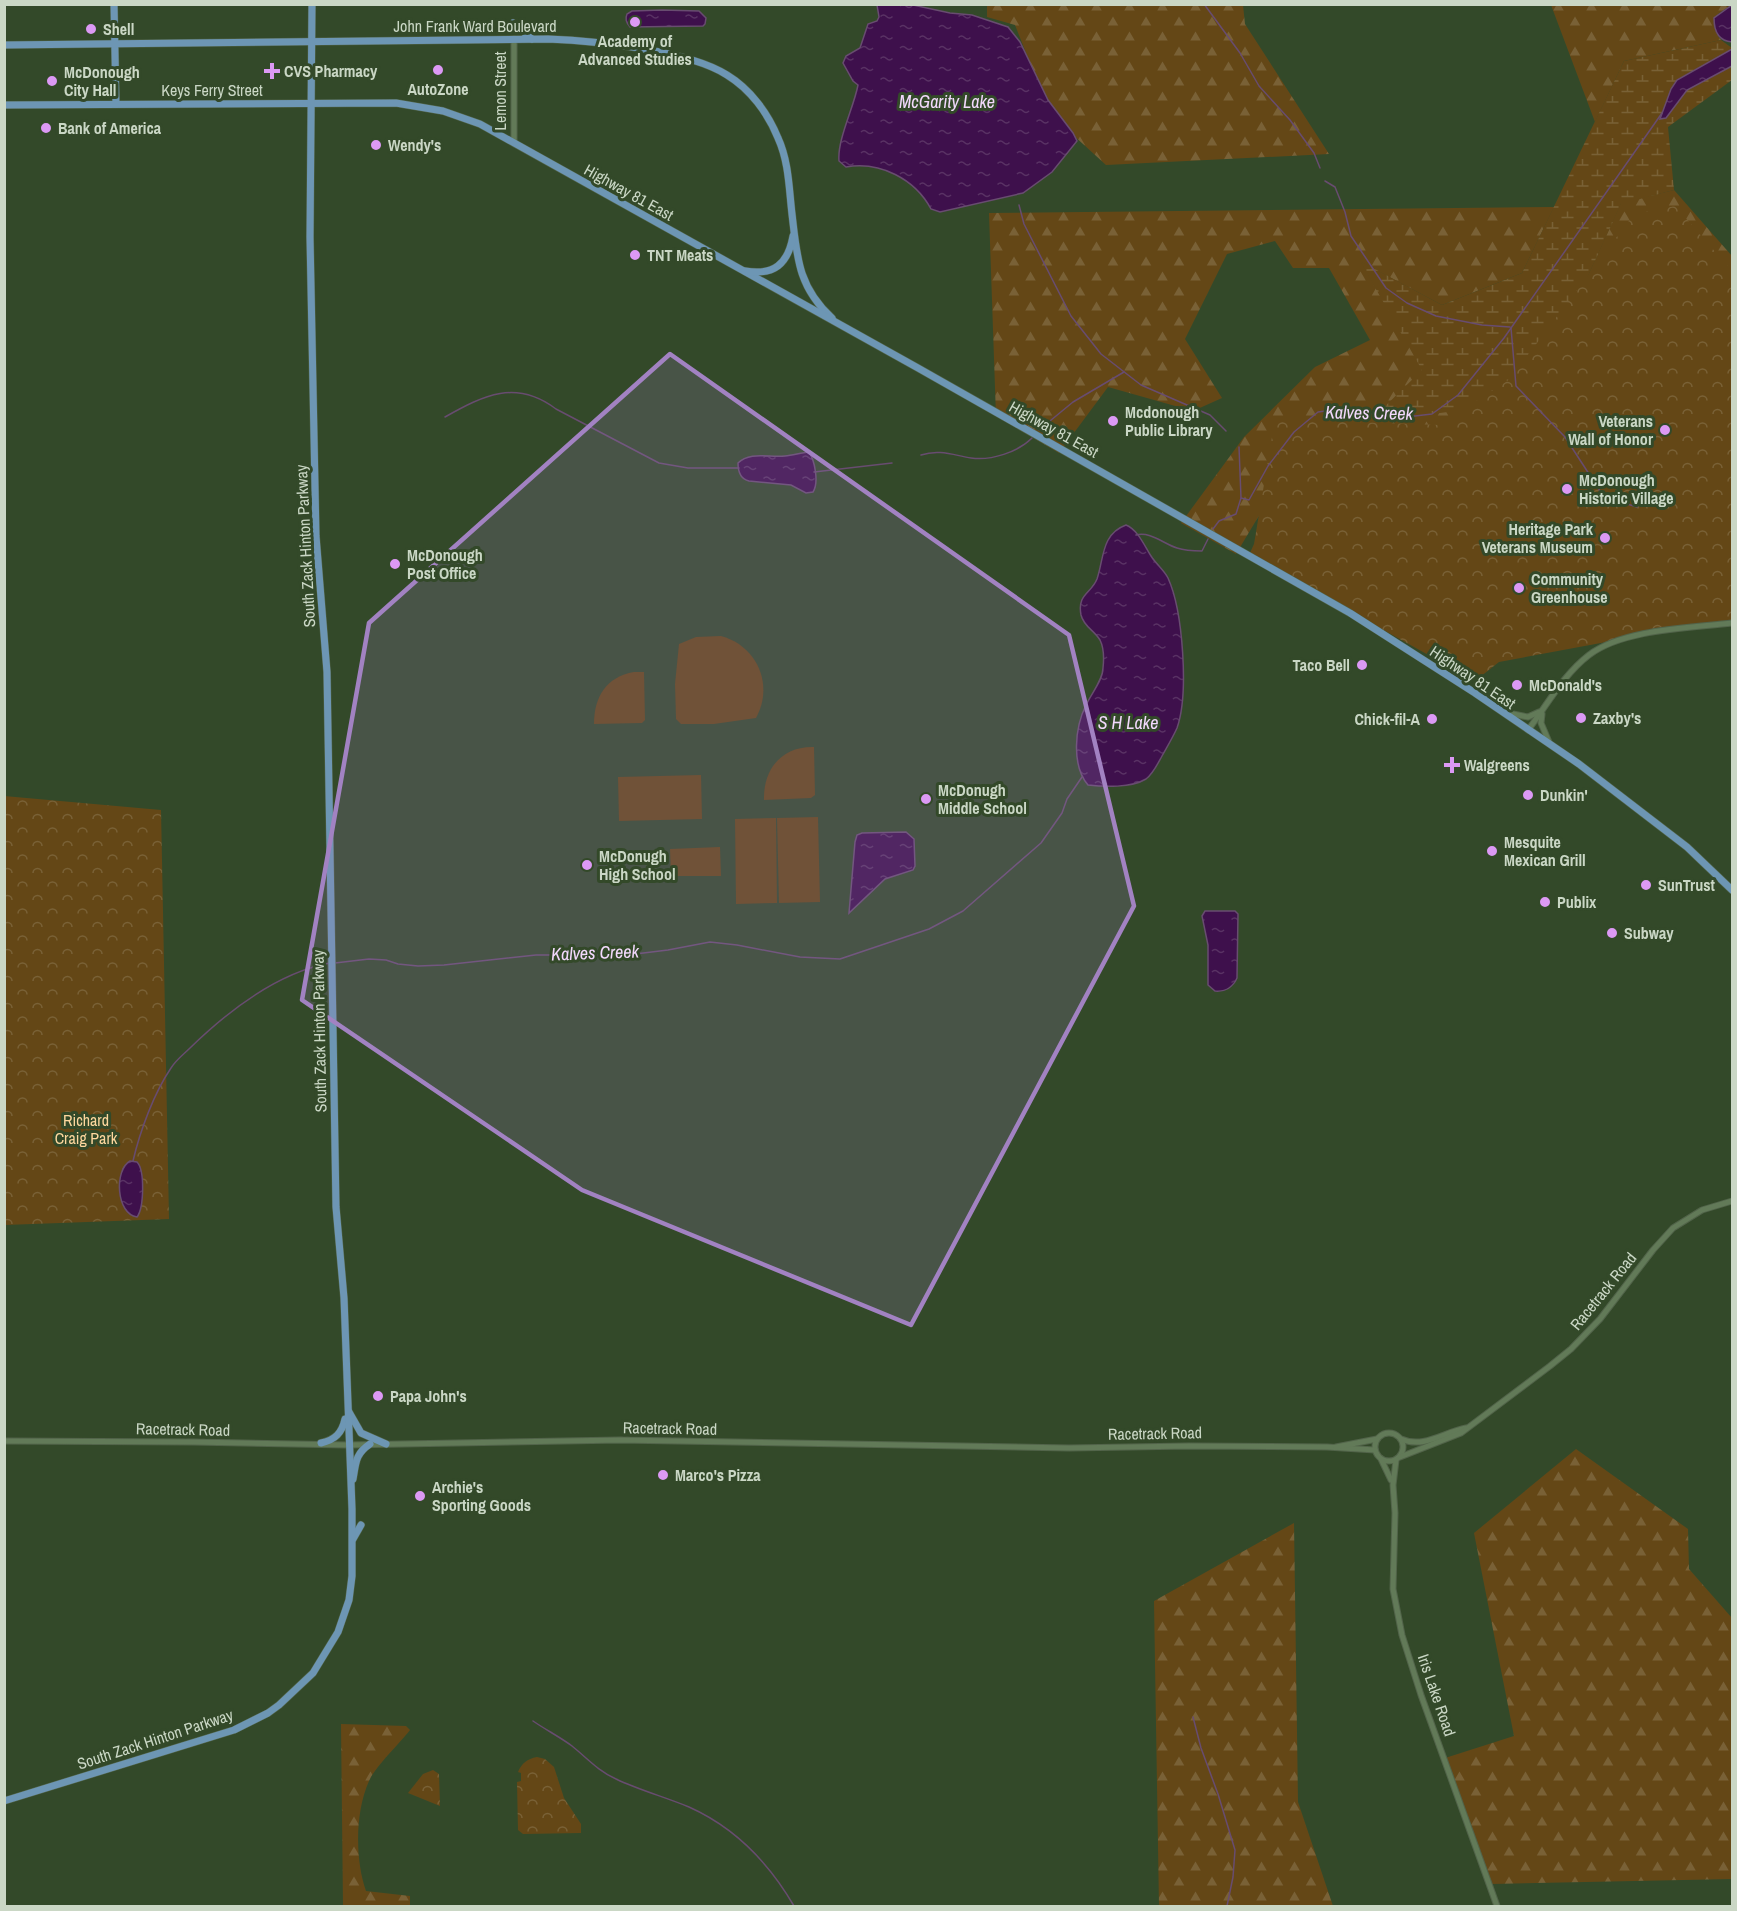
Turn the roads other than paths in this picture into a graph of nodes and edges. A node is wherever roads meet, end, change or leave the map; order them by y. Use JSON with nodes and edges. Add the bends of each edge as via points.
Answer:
{"nodes":[{"id":1,"x":114,"y":4,"type":"edge"},
{"id":2,"x":312,"y":4,"type":"edge"},
{"id":3,"x":513,"y":23,"type":"dead end"},
{"id":4,"x":514,"y":39,"type":"junction"},
{"id":5,"x":532,"y":39,"type":"junction"},
{"id":6,"x":313,"y":41,"type":"junction"},
{"id":7,"x":115,"y":44,"type":"junction"},
{"id":8,"x":4,"y":45,"type":"edge"},
{"id":9,"x":311,"y":103,"type":"junction"},
{"id":10,"x":116,"y":104,"type":"junction"},
{"id":11,"x":4,"y":105,"type":"edge"},
{"id":12,"x":514,"y":143,"type":"junction"},
{"id":13,"x":794,"y":230,"type":"junction"},
{"id":14,"x":739,"y":270,"type":"junction"},
{"id":15,"x":840,"y":325,"type":"junction"},
{"id":16,"x":1732,"y":623,"type":"edge"},
{"id":17,"x":1499,"y":710,"type":"junction"},
{"id":18,"x":1543,"y":710,"type":"junction"},
{"id":19,"x":1528,"y":730,"type":"junction"},
{"id":20,"x":1552,"y":747,"type":"junction"},
{"id":21,"x":1732,"y":890,"type":"edge"},
{"id":22,"x":1732,"y":1201,"type":"edge"},
{"id":23,"x":347,"y":1407,"type":"junction"},
{"id":24,"x":1467,"y":1427,"type":"junction"},
{"id":25,"x":1377,"y":1439,"type":"junction"},
{"id":26,"x":1401,"y":1440,"type":"junction"},
{"id":27,"x":4,"y":1441,"type":"edge"},
{"id":28,"x":321,"y":1443,"type":"junction"},
{"id":29,"x":370,"y":1444,"type":"junction"},
{"id":30,"x":386,"y":1444,"type":"junction"},
{"id":31,"x":348,"y":1445,"type":"junction"},
{"id":32,"x":1334,"y":1447,"type":"junction"},
{"id":33,"x":1375,"y":1450,"type":"junction"},
{"id":34,"x":1398,"y":1458,"type":"junction"},
{"id":35,"x":1381,"y":1459,"type":"junction"},
{"id":36,"x":1393,"y":1485,"type":"junction"},
{"id":37,"x":351,"y":1491,"type":"junction"},
{"id":38,"x":361,"y":1525,"type":"dead end"},
{"id":39,"x":352,"y":1544,"type":"junction"},
{"id":40,"x":4,"y":1801,"type":"edge"},
{"id":41,"x":1497,"y":1906,"type":"edge"}],
"edges":[{"from":1,"to":7,"type":"main road"},
{"from":2,"to":6,"type":"main road","name":"South Zack Hinton Parkway"},
{"from":3,"to":5,"type":"main road"},
{"from":4,"to":5,"type":"main road","name":"John Frank Ward Boulevard"},
{"from":4,"to":6,"type":"main road","name":"John Frank Ward Boulevard"},
{"from":4,"to":12,"type":"street","name":"Lemon Street"},
{"from":5,"to":13,"type":"main road","name":"John Frank Ward Boulevard","via":[[656,52],[695,61],[730,76],[763,110],[778,138],[788,174]]},
{"from":6,"to":7,"type":"main road","name":"John Frank Ward Boulevard"},
{"from":6,"to":9,"type":"main road","name":"South Zack Hinton Parkway"},
{"from":7,"to":8,"type":"main road","name":"John Frank Ward Boulevard"},
{"from":7,"to":10,"type":"main road"},
{"from":9,"to":10,"type":"main road","name":"Keys Ferry Street"},
{"from":9,"to":12,"type":"main road","name":"Highway 81 East","via":[[396,103],[430,108],[468,119]]},
{"from":9,"to":23,"type":"main road","name":"South Zack Hinton Parkway","via":[[315,536],[327,672],[336,1208],[344,1298]]},
{"from":10,"to":11,"type":"main road","name":"Keys Ferry Street"},
{"from":12,"to":14,"type":"main road","name":"Highway 81 East"},
{"from":13,"to":14,"type":"main road","via":[[789,253],[777,267],[763,272]]},
{"from":13,"to":15,"type":"main road","name":"John Frank Ward Boulevard","via":[[808,290]]},
{"from":14,"to":15,"type":"main road","name":"Highway 81 East"},
{"from":15,"to":17,"type":"main road","name":"Highway 81 East","via":[[1340,607]]},
{"from":16,"to":18,"type":"street","via":[[1632,635],[1602,647],[1571,673]]},
{"from":17,"to":18,"type":"street","via":[[1528,717]]},
{"from":17,"to":19,"type":"main road","name":"Highway 81 East"},
{"from":18,"to":19,"type":"street"},
{"from":18,"to":20,"type":"street","via":[[1541,723]]},
{"from":19,"to":20,"type":"main road","name":"Highway 81 East"},
{"from":20,"to":21,"type":"main road","name":"Highway 81 East","via":[[1687,847]]},
{"from":22,"to":24,"type":"street","name":"Racetrack Road","via":[[1702,1210],[1673,1228],[1571,1349]]},
{"from":23,"to":28,"type":"main road","via":[[340,1432]]},
{"from":23,"to":30,"type":"main road","via":[[361,1433]]},
{"from":23,"to":31,"type":"main road","name":"South Zack Hinton Parkway"},
{"from":24,"to":26,"type":"street","name":"Racetrack Road","via":[[1419,1443]]},
{"from":24,"to":34,"type":"street","name":"Racetrack Road","via":[[1453,1437]]},
{"from":25,"to":26,"type":"street","via":[[1390,1433]]},
{"from":25,"to":32,"type":"street","name":"Racetrack Road"},
{"from":25,"to":33,"type":"street"},
{"from":26,"to":34,"type":"street","via":[[1404,1448]]},
{"from":27,"to":28,"type":"street","name":"Racetrack Road"},
{"from":28,"to":31,"type":"street","name":"Racetrack Road"},
{"from":29,"to":30,"type":"street","name":"Racetrack Road"},
{"from":29,"to":31,"type":"street","name":"Racetrack Road"},
{"from":29,"to":37,"type":"main road","via":[[357,1456]]},
{"from":30,"to":32,"type":"street","name":"Racetrack Road","via":[[620,1440],[1069,1448]]},
{"from":31,"to":37,"type":"main road","name":"South Zack Hinton Parkway"},
{"from":32,"to":33,"type":"street","name":"Racetrack Road"},
{"from":33,"to":35,"type":"street"},
{"from":34,"to":35,"type":"street","via":[[1388,1462]]},
{"from":34,"to":36,"type":"street","name":"Iris Lake Road"},
{"from":35,"to":36,"type":"street","name":"Iris Lake Road"},
{"from":36,"to":41,"type":"street","name":"Iris Lake Road","via":[[1393,1589],[1402,1635]]},
{"from":37,"to":39,"type":"main road","name":"South Zack Hinton Parkway"},
{"from":38,"to":39,"type":"main road"},
{"from":39,"to":40,"type":"main road","name":"South Zack Hinton Parkway","via":[[349,1600],[338,1632],[314,1673],[279,1705],[234,1730]]}]}
